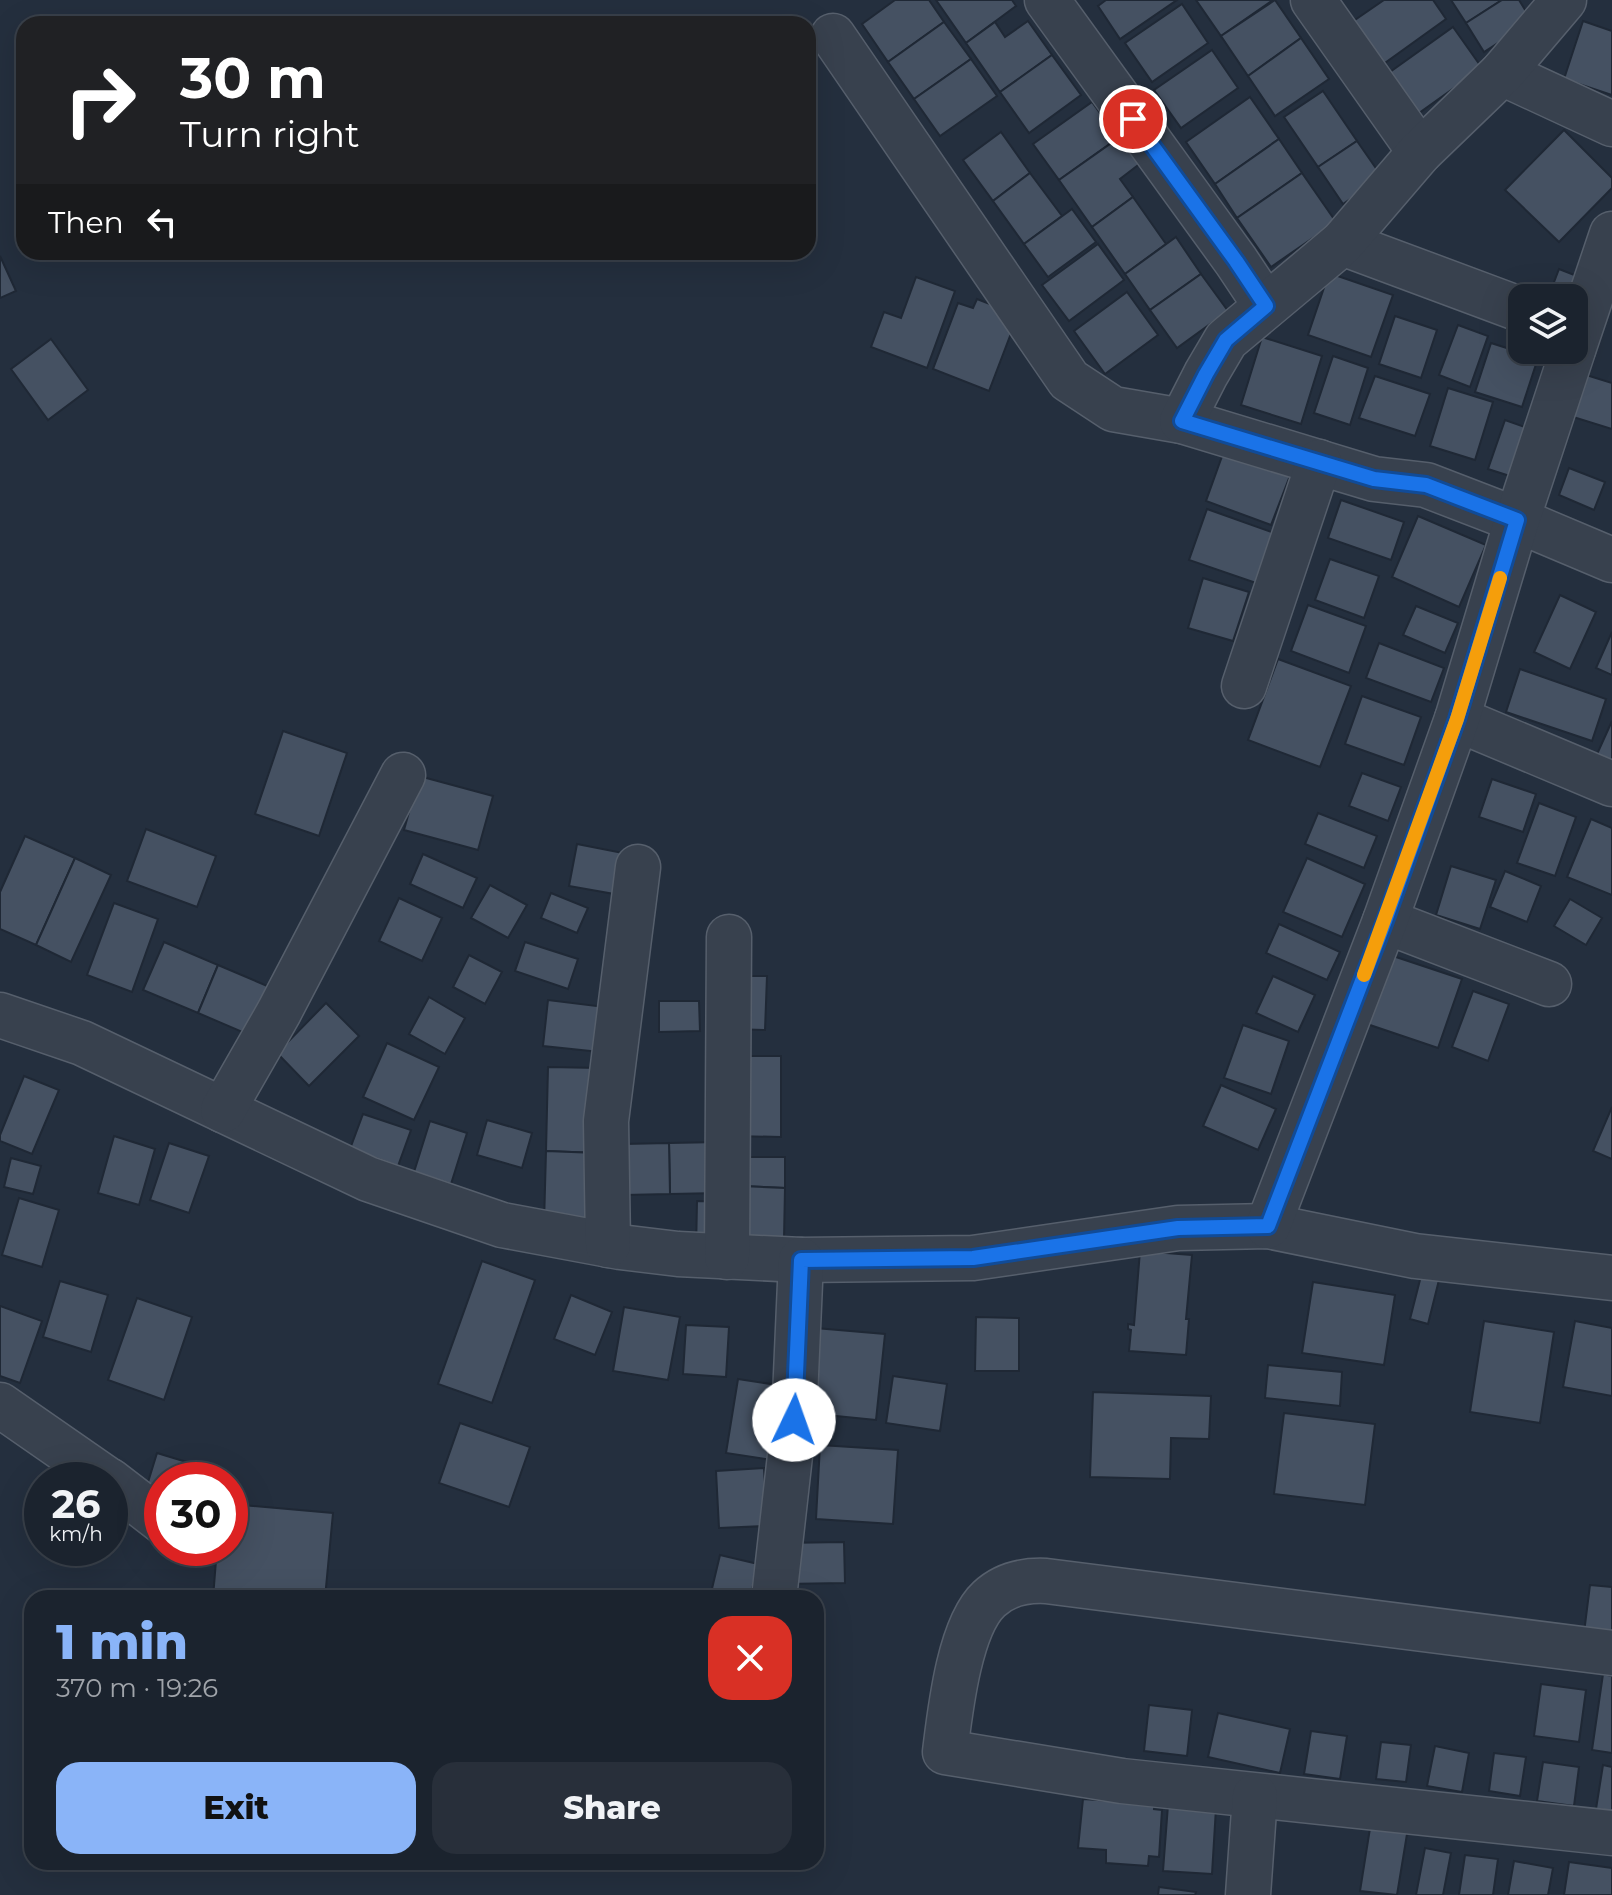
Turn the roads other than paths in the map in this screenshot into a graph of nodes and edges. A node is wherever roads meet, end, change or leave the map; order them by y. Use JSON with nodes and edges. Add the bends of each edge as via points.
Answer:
{"nodes":[{"id":1,"x":1047,"y":0,"type":"edge"},
{"id":2,"x":1313,"y":0,"type":"edge"},
{"id":3,"x":1564,"y":0,"type":"edge"},
{"id":4,"x":833,"y":36,"type":"dead end"},
{"id":5,"x":1502,"y":73,"type":"junction"},
{"id":6,"x":1612,"y":124,"type":"edge"},
{"id":7,"x":1420,"y":152,"type":"junction"},
{"id":8,"x":1612,"y":234,"type":"edge"},
{"id":9,"x":1342,"y":243,"type":"junction"},
{"id":10,"x":1508,"y":305,"type":"edge"},
{"id":11,"x":1266,"y":306,"type":"junction"},
{"id":12,"x":1588,"y":320,"type":"edge"},
{"id":13,"x":1574,"y":364,"type":"edge"},
{"id":14,"x":1182,"y":421,"type":"junction"},
{"id":15,"x":1319,"y":462,"type":"junction"},
{"id":16,"x":1517,"y":520,"type":"junction"},
{"id":17,"x":1612,"y":560,"type":"edge"},
{"id":18,"x":1244,"y":686,"type":"dead end"},
{"id":19,"x":1457,"y":719,"type":"junction"},
{"id":20,"x":403,"y":775,"type":"dead end"},
{"id":21,"x":1612,"y":784,"type":"edge"},
{"id":22,"x":638,"y":867,"type":"dead end"},
{"id":23,"x":1385,"y":921,"type":"junction"},
{"id":24,"x":729,"y":937,"type":"dead end"},
{"id":25,"x":1549,"y":984,"type":"dead end"},
{"id":26,"x":0,"y":1015,"type":"edge"},
{"id":27,"x":223,"y":1110,"type":"junction"},
{"id":28,"x":1268,"y":1226,"type":"junction"},
{"id":29,"x":608,"y":1245,"type":"junction"},
{"id":30,"x":727,"y":1257,"type":"junction"},
{"id":31,"x":801,"y":1260,"type":"junction"},
{"id":32,"x":1612,"y":1278,"type":"edge"},
{"id":33,"x":0,"y":1405,"type":"edge"},
{"id":34,"x":84,"y":1462,"type":"edge"},
{"id":35,"x":128,"y":1495,"type":"edge"},
{"id":36,"x":144,"y":1507,"type":"edge"},
{"id":37,"x":775,"y":1590,"type":"edge"},
{"id":38,"x":1612,"y":1653,"type":"edge"},
{"id":39,"x":1255,"y":1796,"type":"junction"},
{"id":40,"x":1612,"y":1833,"type":"edge"},
{"id":41,"x":1248,"y":1895,"type":"edge"}],
"edges":[{"from":1,"to":11,"type":"street"},
{"from":2,"to":7,"type":"street"},
{"from":3,"to":5,"type":"street"},
{"from":4,"to":14,"type":"street","via":[[1069,380],[1113,409]]},
{"from":5,"to":6,"type":"street"},
{"from":5,"to":7,"type":"street"},
{"from":7,"to":9,"type":"street"},
{"from":8,"to":12,"type":"street"},
{"from":9,"to":10,"type":"street"},
{"from":9,"to":11,"type":"street"},
{"from":11,"to":14,"type":"street","via":[[1226,340]]},
{"from":13,"to":16,"type":"street"},
{"from":14,"to":15,"type":"street"},
{"from":15,"to":16,"type":"street","via":[[1374,479],[1426,485]]},
{"from":15,"to":18,"type":"street"},
{"from":16,"to":17,"type":"street"},
{"from":16,"to":19,"type":"street"},
{"from":19,"to":21,"type":"street"},
{"from":19,"to":23,"type":"street"},
{"from":20,"to":27,"type":"street"},
{"from":22,"to":29,"type":"street","via":[[606,1121]]},
{"from":23,"to":25,"type":"street"},
{"from":23,"to":28,"type":"street"},
{"from":24,"to":30,"type":"street"},
{"from":26,"to":27,"type":"street","via":[[82,1043]]},
{"from":27,"to":29,"type":"street","via":[[368,1179],[502,1225]]},
{"from":28,"to":31,"type":"street","via":[[1178,1228],[973,1258]]},
{"from":28,"to":32,"type":"street","via":[[1415,1256]]},
{"from":29,"to":30,"type":"street"},
{"from":30,"to":31,"type":"street"},
{"from":31,"to":37,"type":"street","via":[[794,1420]]},
{"from":33,"to":34,"type":"street"},
{"from":35,"to":36,"type":"street"},
{"from":38,"to":39,"type":"street","via":[[1046,1581],[1025,1580],[1006,1587],[973,1621],[955,1677],[945,1752]]},
{"from":39,"to":40,"type":"street"},
{"from":39,"to":41,"type":"street"}]}
